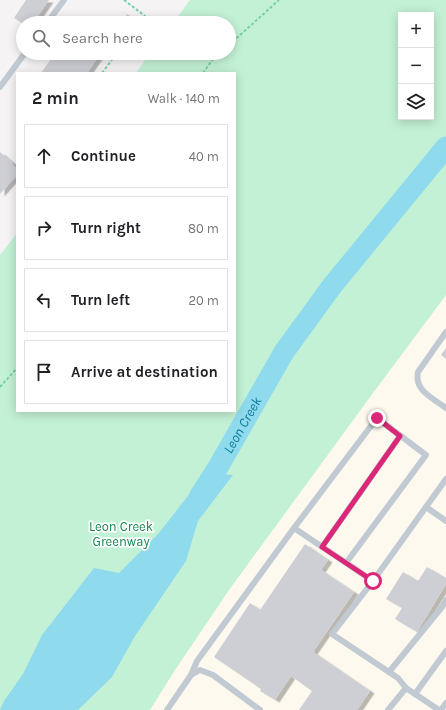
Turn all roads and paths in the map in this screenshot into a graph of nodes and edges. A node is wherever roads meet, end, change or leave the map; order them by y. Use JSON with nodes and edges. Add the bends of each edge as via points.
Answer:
{"nodes":[{"id":1,"x":64,"y":0,"type":"edge"},
{"id":2,"x":124,"y":0,"type":"edge"},
{"id":3,"x":279,"y":0,"type":"edge"},
{"id":4,"x":52,"y":16,"type":"edge"},
{"id":5,"x":145,"y":16,"type":"edge"},
{"id":6,"x":236,"y":39,"type":"edge"},
{"id":7,"x":20,"y":60,"type":"edge"},
{"id":8,"x":112,"y":60,"type":"edge"},
{"id":9,"x":212,"y":60,"type":"edge"},
{"id":10,"x":103,"y":72,"type":"edge"},
{"id":11,"x":204,"y":72,"type":"edge"},
{"id":12,"x":0,"y":87,"type":"edge"},
{"id":13,"x":446,"y":332,"type":"edge"},
{"id":14,"x":16,"y":369,"type":"edge"},
{"id":15,"x":0,"y":387,"type":"edge"},
{"id":16,"x":446,"y":408,"type":"edge"},
{"id":17,"x":400,"y":436,"type":"junction"},
{"id":18,"x":446,"y":479,"type":"edge"},
{"id":19,"x":426,"y":507,"type":"junction"},
{"id":20,"x":446,"y":521,"type":"edge"},
{"id":21,"x":294,"y":528,"type":"junction"},
{"id":22,"x":322,"y":547,"type":"junction"},
{"id":23,"x":346,"y":563,"type":"junction"},
{"id":24,"x":373,"y":581,"type":"junction"},
{"id":25,"x":446,"y":600,"type":"edge"},
{"id":26,"x":446,"y":651,"type":"edge"},
{"id":27,"x":389,"y":672,"type":"junction"},
{"id":28,"x":191,"y":675,"type":"junction"},
{"id":29,"x":406,"y":688,"type":"junction"},
{"id":30,"x":415,"y":694,"type":"junction"},
{"id":31,"x":446,"y":703,"type":"edge"},
{"id":32,"x":430,"y":708,"type":"edge"},
{"id":33,"x":167,"y":710,"type":"edge"},
{"id":34,"x":260,"y":710,"type":"edge"},
{"id":35,"x":388,"y":710,"type":"edge"},
{"id":36,"x":440,"y":710,"type":"edge"}],
"edges":[{"from":1,"to":4,"type":"lane"},
{"from":2,"to":5,"type":"path"},
{"from":3,"to":6,"type":"path"},
{"from":7,"to":12,"type":"lane"},
{"from":8,"to":10,"type":"path"},
{"from":9,"to":11,"type":"path"},
{"from":13,"to":16,"type":"lane","via":[[417,376],[422,391]]},
{"from":14,"to":15,"type":"path"},
{"from":17,"to":21,"type":"lane","via":[[377,418]]},
{"from":17,"to":22,"type":"lane"},
{"from":17,"to":23,"type":"lane","via":[[426,455]]},
{"from":18,"to":19,"type":"lane"},
{"from":19,"to":20,"type":"lane"},
{"from":19,"to":24,"type":"lane"},
{"from":21,"to":22,"type":"lane"},
{"from":21,"to":28,"type":"lane","via":[[197,661]]},
{"from":22,"to":23,"type":"lane"},
{"from":23,"to":24,"type":"lane"},
{"from":24,"to":27,"type":"lane","via":[[332,634]]},
{"from":25,"to":27,"type":"lane"},
{"from":26,"to":30,"type":"lane"},
{"from":27,"to":29,"type":"lane"},
{"from":28,"to":33,"type":"lane"},
{"from":28,"to":34,"type":"lane","via":[[200,670],[213,675]]},
{"from":29,"to":30,"type":"lane"},
{"from":29,"to":35,"type":"lane"},
{"from":30,"to":32,"type":"lane"},
{"from":31,"to":36,"type":"lane"},
{"from":32,"to":36,"type":"lane"}]}
